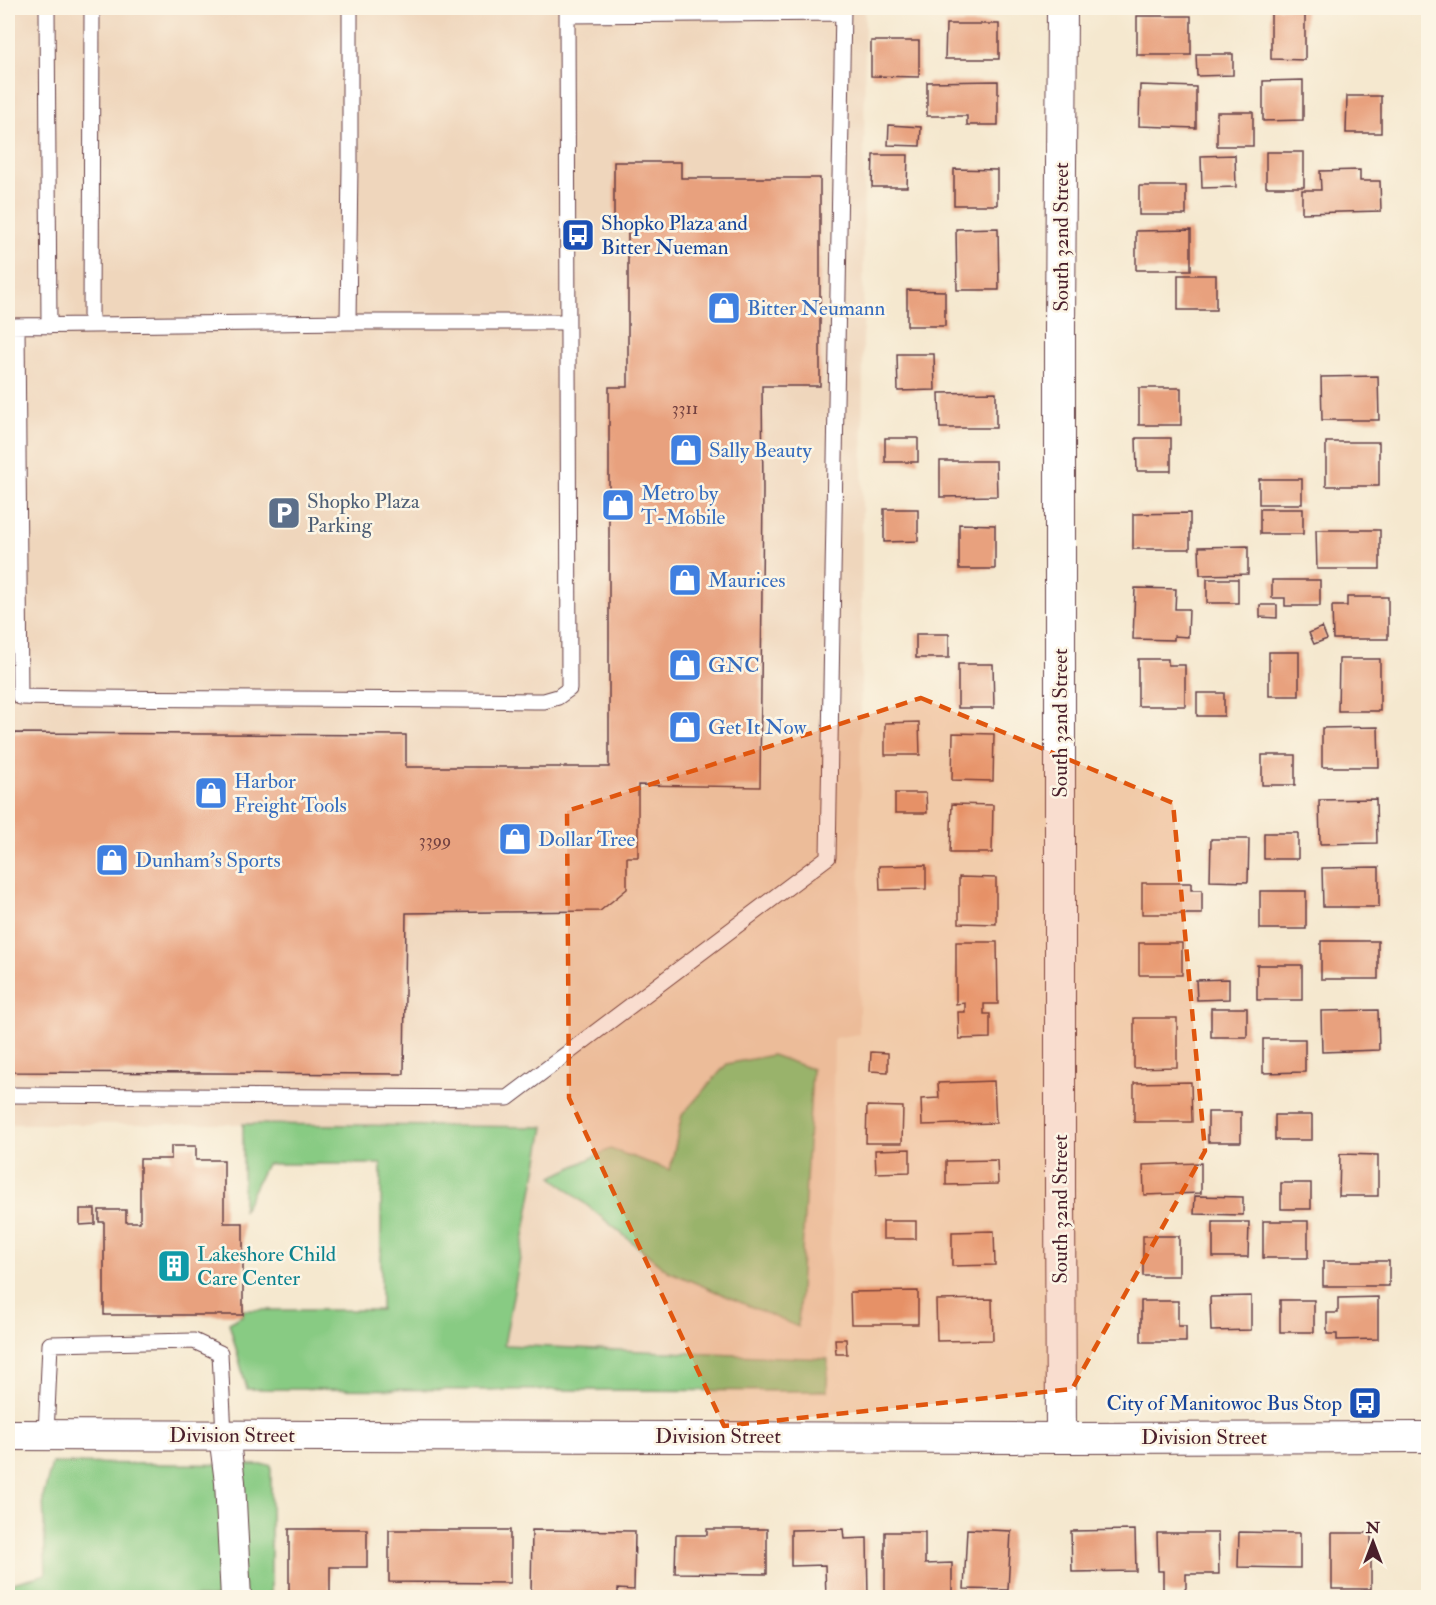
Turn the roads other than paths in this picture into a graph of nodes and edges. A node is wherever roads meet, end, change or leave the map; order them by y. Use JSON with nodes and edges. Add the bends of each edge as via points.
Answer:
{"nodes":[{"id":1,"x":46,"y":8,"type":"edge"},
{"id":2,"x":92,"y":8,"type":"edge"},
{"id":3,"x":350,"y":8,"type":"edge"},
{"id":4,"x":1062,"y":8,"type":"edge"},
{"id":5,"x":843,"y":10,"type":"edge"},
{"id":6,"x":567,"y":11,"type":"edge"},
{"id":7,"x":348,"y":322,"type":"junction"},
{"id":8,"x":567,"y":322,"type":"junction"},
{"id":9,"x":91,"y":325,"type":"junction"},
{"id":10,"x":12,"y":326,"type":"edge"},
{"id":11,"x":49,"y":326,"type":"junction"},
{"id":12,"x":14,"y":697,"type":"edge"},
{"id":13,"x":8,"y":1095,"type":"edge"},
{"id":14,"x":8,"y":1434,"type":"edge"},
{"id":15,"x":46,"y":1435,"type":"junction"},
{"id":16,"x":224,"y":1435,"type":"junction"},
{"id":17,"x":1428,"y":1437,"type":"edge"},
{"id":18,"x":1062,"y":1438,"type":"junction"},
{"id":19,"x":236,"y":1598,"type":"edge"}],
"edges":[{"from":1,"to":11,"type":"lane"},
{"from":2,"to":9,"type":"lane"},
{"from":3,"to":7,"type":"lane"},
{"from":4,"to":18,"type":"street","name":"South 32nd Street"},
{"from":5,"to":6,"type":"lane"},
{"from":5,"to":13,"type":"lane","via":[[828,856],[508,1098]]},
{"from":6,"to":8,"type":"lane"},
{"from":7,"to":8,"type":"lane"},
{"from":7,"to":9,"type":"lane"},
{"from":8,"to":12,"type":"lane","via":[[568,689],[558,697],[544,701]]},
{"from":9,"to":11,"type":"lane"},
{"from":10,"to":11,"type":"lane"},
{"from":10,"to":12,"type":"lane"},
{"from":14,"to":15,"type":"street","name":"Division Street"},
{"from":15,"to":16,"type":"street","name":"Division Street"},
{"from":15,"to":16,"type":"lane","via":[[50,1344],[194,1341],[220,1353]]},
{"from":16,"to":18,"type":"street","name":"Division Street"},
{"from":16,"to":19,"type":"street"},
{"from":17,"to":18,"type":"street","name":"Division Street"}]}
